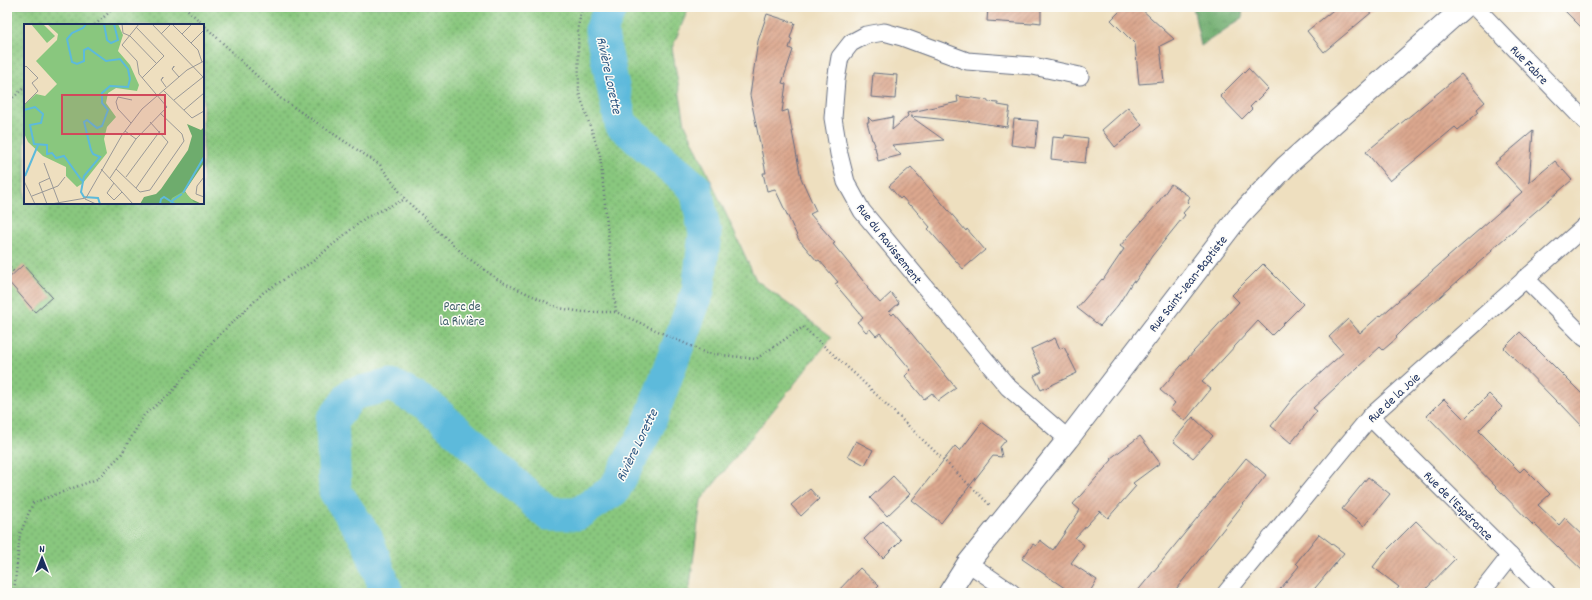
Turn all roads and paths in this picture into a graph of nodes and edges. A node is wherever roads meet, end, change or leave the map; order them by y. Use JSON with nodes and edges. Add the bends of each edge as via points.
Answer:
{"nodes":[{"id":1,"x":115,"y":7,"type":"edge"},
{"id":2,"x":186,"y":7,"type":"edge"},
{"id":3,"x":582,"y":7,"type":"edge"},
{"id":4,"x":1464,"y":7,"type":"edge"},
{"id":5,"x":1475,"y":7,"type":"edge"},
{"id":6,"x":96,"y":24,"type":"edge"},
{"id":7,"x":204,"y":24,"type":"edge"},
{"id":8,"x":204,"y":24,"type":"edge"},
{"id":9,"x":1080,"y":76,"type":"dead end"},
{"id":10,"x":24,"y":88,"type":"edge"},
{"id":11,"x":7,"y":103,"type":"edge"},
{"id":12,"x":1585,"y":121,"type":"edge"},
{"id":13,"x":405,"y":199,"type":"junction"},
{"id":14,"x":1585,"y":226,"type":"edge"},
{"id":15,"x":7,"y":265,"type":"edge"},
{"id":16,"x":14,"y":272,"type":"dead end"},
{"id":17,"x":1525,"y":278,"type":"junction"},
{"id":18,"x":616,"y":312,"type":"junction"},
{"id":19,"x":1585,"y":338,"type":"edge"},
{"id":20,"x":1370,"y":417,"type":"junction"},
{"id":21,"x":1068,"y":439,"type":"junction"},
{"id":22,"x":1004,"y":519,"type":"junction"},
{"id":23,"x":1510,"y":556,"type":"junction"},
{"id":24,"x":968,"y":563,"type":"junction"},
{"id":25,"x":14,"y":593,"type":"edge"},
{"id":26,"x":949,"y":593,"type":"edge"},
{"id":27,"x":1012,"y":593,"type":"edge"},
{"id":28,"x":1226,"y":593,"type":"edge"},
{"id":29,"x":1481,"y":593,"type":"edge"},
{"id":30,"x":1547,"y":593,"type":"edge"}],
"edges":[{"from":1,"to":6,"type":"path"},
{"from":2,"to":7,"type":"path"},
{"from":3,"to":18,"type":"path","via":[[578,28],[579,93],[600,155]]},
{"from":4,"to":21,"type":"street","name":"Rue Saint-Jean-Baptiste","via":[[1286,166],[1238,216]]},
{"from":5,"to":12,"type":"street","name":"Rue Fabre"},
{"from":8,"to":13,"type":"path","via":[[280,98],[380,165]]},
{"from":9,"to":21,"type":"street","name":"Rue du Ravissement","via":[[1033,66],[967,61],[884,32],[866,35],[851,43],[840,57],[833,118],[838,154],[846,182],[862,211],[1008,387]]},
{"from":10,"to":11,"type":"path"},
{"from":13,"to":18,"type":"path","via":[[468,258],[500,281],[559,308],[582,312]]},
{"from":13,"to":25,"type":"path","via":[[365,218],[312,262],[264,292],[214,340],[171,393],[144,415],[121,455],[97,479],[33,503],[20,534]]},
{"from":14,"to":17,"type":"street","name":"Rue de la Joie"},
{"from":15,"to":16,"type":"path"},
{"from":17,"to":19,"type":"street"},
{"from":17,"to":20,"type":"street","name":"Rue de la Joie"},
{"from":18,"to":22,"type":"path","via":[[706,354],[756,359],[802,327],[856,375]]},
{"from":20,"to":23,"type":"street","name":"Rue de l'Espérance"},
{"from":20,"to":28,"type":"street","name":"Rue de la Joie"},
{"from":21,"to":22,"type":"street","name":"Rue Saint-Jean-Baptiste"},
{"from":22,"to":24,"type":"street","name":"Rue Saint-Jean-Baptiste"},
{"from":23,"to":29,"type":"street"},
{"from":23,"to":30,"type":"street","name":"Rue de l'Espérance"},
{"from":24,"to":26,"type":"street","name":"Rue Saint-Jean-Baptiste"},
{"from":24,"to":27,"type":"street"}]}
